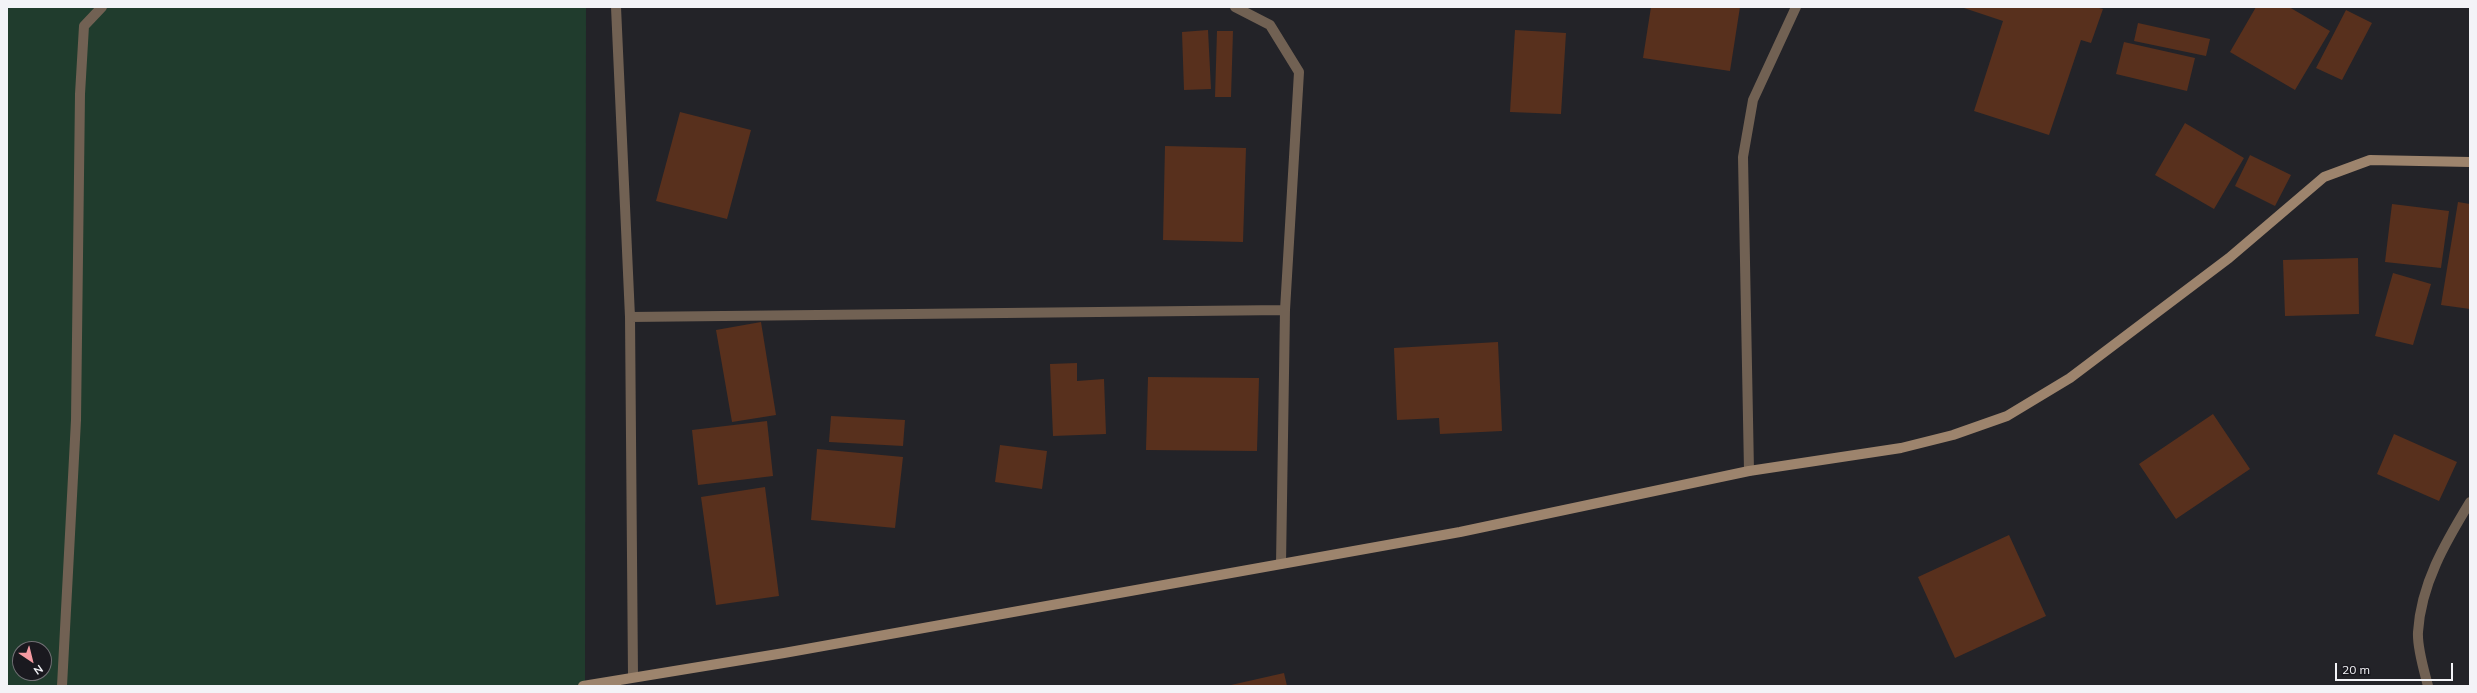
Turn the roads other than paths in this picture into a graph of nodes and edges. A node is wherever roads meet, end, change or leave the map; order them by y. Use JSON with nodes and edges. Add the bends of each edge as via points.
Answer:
{"nodes":[{"id":1,"x":102,"y":7,"type":"edge"},
{"id":2,"x":616,"y":7,"type":"edge"},
{"id":3,"x":1235,"y":7,"type":"edge"},
{"id":4,"x":1796,"y":7,"type":"edge"},
{"id":5,"x":2470,"y":162,"type":"edge"},
{"id":6,"x":1285,"y":310,"type":"junction"},
{"id":7,"x":630,"y":317,"type":"junction"},
{"id":8,"x":1749,"y":471,"type":"junction"},
{"id":9,"x":2470,"y":502,"type":"edge"},
{"id":10,"x":1281,"y":564,"type":"junction"},
{"id":11,"x":633,"y":676,"type":"junction"},
{"id":12,"x":62,"y":686,"type":"edge"},
{"id":13,"x":583,"y":686,"type":"edge"},
{"id":14,"x":2428,"y":686,"type":"edge"}],
"edges":[{"from":1,"to":12,"type":"street","via":[[84,26],[80,86],[76,420]]},
{"from":2,"to":7,"type":"street"},
{"from":3,"to":6,"type":"street","via":[[1270,25],[1299,72]]},
{"from":4,"to":8,"type":"street","via":[[1753,100],[1743,157]]},
{"from":5,"to":8,"type":"street","via":[[2370,160],[2324,177],[2229,258],[2139,327],[2070,378],[2007,416],[1953,435],[1901,448]]},
{"from":6,"to":7,"type":"street"},
{"from":6,"to":10,"type":"street"},
{"from":7,"to":11,"type":"street"},
{"from":8,"to":10,"type":"street","via":[[1460,532]]},
{"from":9,"to":14,"type":"street","via":[[2448,538],[2425,588],[2418,633]]},
{"from":10,"to":11,"type":"street","via":[[784,653]]},
{"from":11,"to":13,"type":"street"}]}
